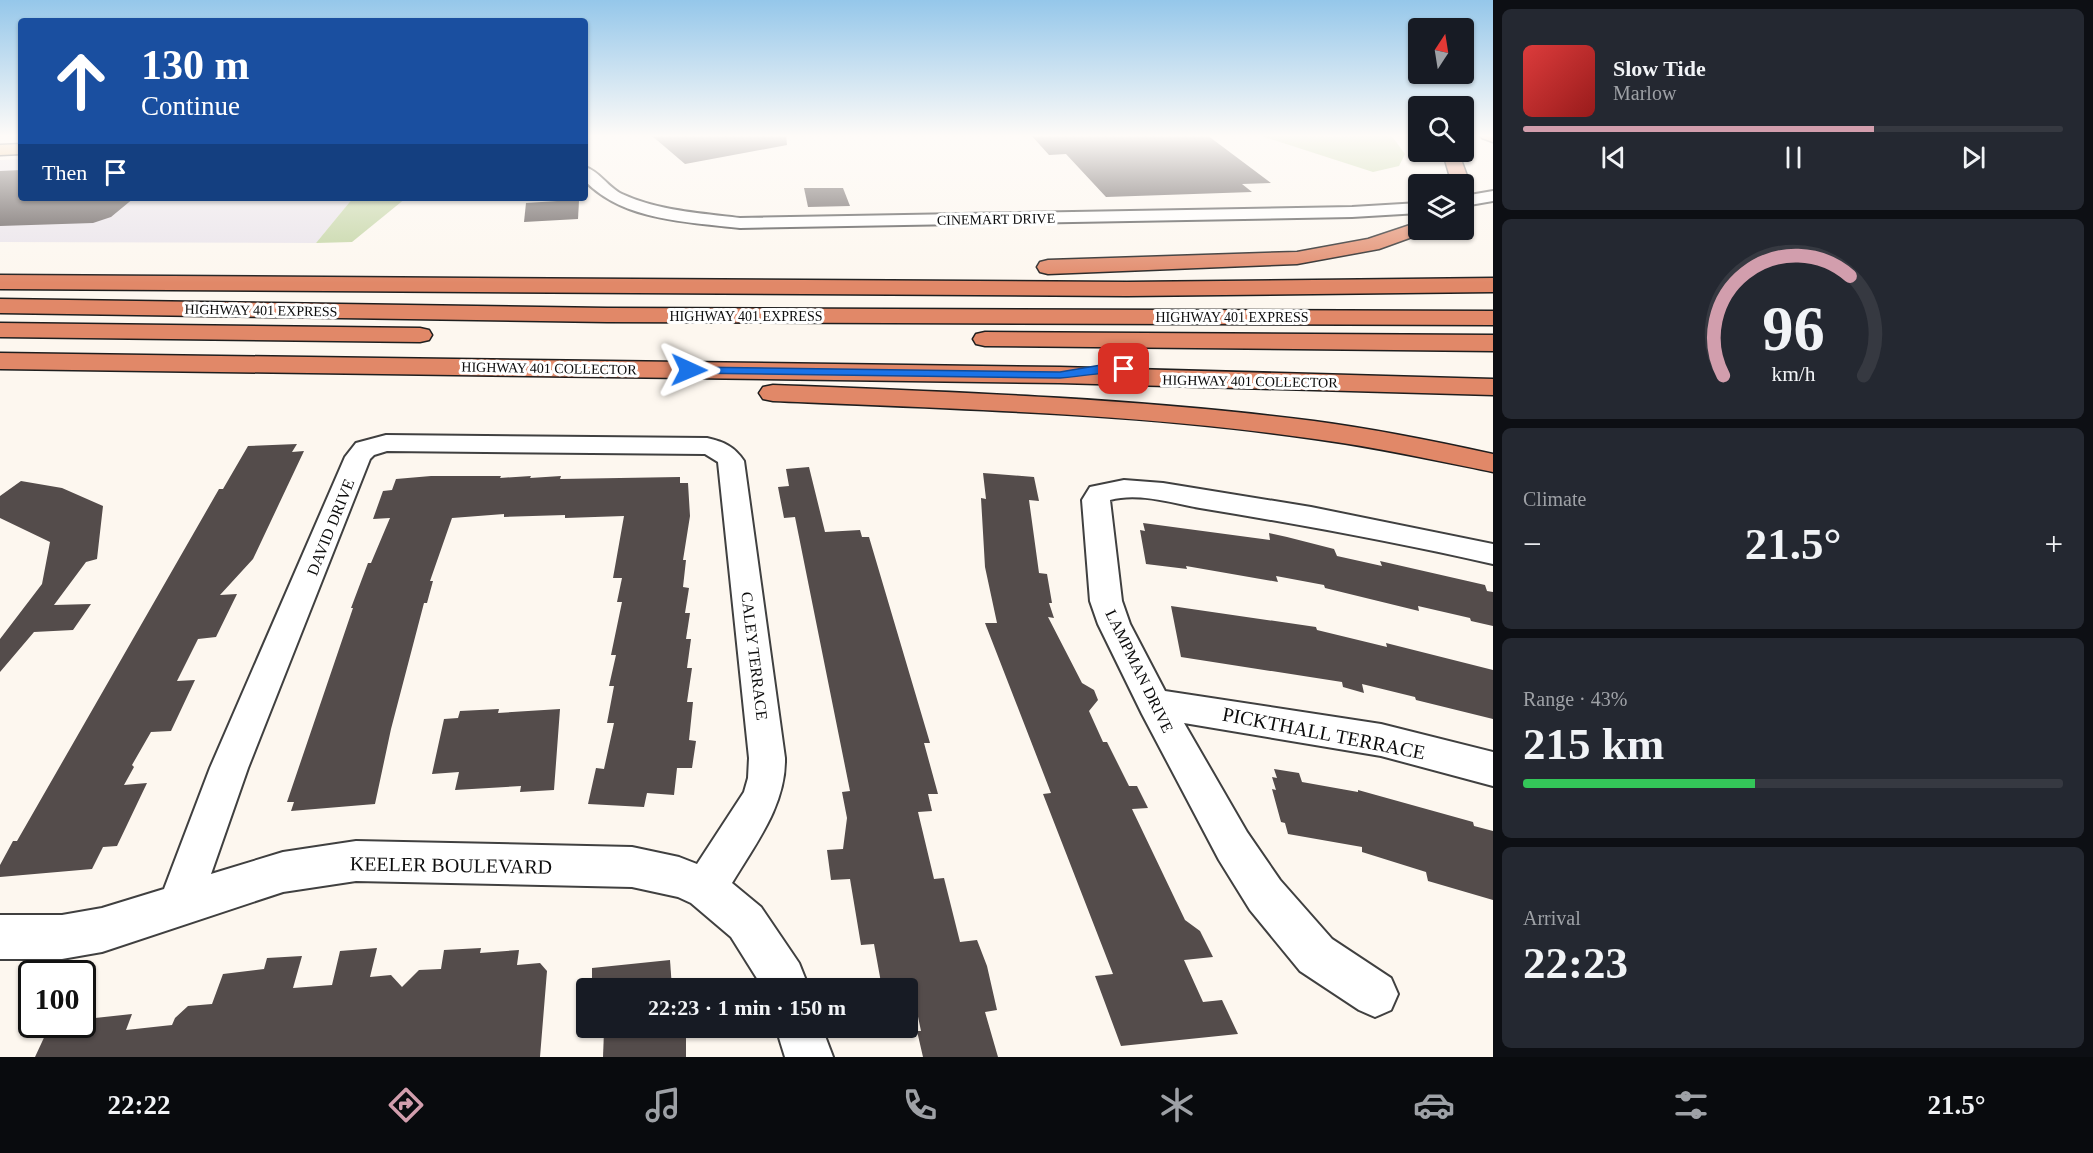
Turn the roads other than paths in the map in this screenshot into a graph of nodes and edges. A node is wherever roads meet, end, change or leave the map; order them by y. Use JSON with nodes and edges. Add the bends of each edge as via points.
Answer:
{"nodes":[{"id":1,"x":599,"y":184,"type":"edge"},
{"id":2,"x":1493,"y":196,"type":"edge"},
{"id":3,"x":1474,"y":199,"type":"edge"},
{"id":4,"x":1408,"y":209,"type":"edge"},
{"id":5,"x":1408,"y":232,"type":"edge"},
{"id":6,"x":0,"y":282,"type":"edge"},
{"id":7,"x":1493,"y":285,"type":"edge"},
{"id":8,"x":353,"y":286,"type":"junction"},
{"id":9,"x":0,"y":306,"type":"edge"},
{"id":10,"x":1493,"y":318,"type":"edge"},
{"id":11,"x":0,"y":330,"type":"edge"},
{"id":12,"x":1493,"y":343,"type":"edge"},
{"id":13,"x":0,"y":361,"type":"edge"},
{"id":14,"x":643,"y":370,"type":"junction"},
{"id":15,"x":1493,"y":373,"type":"edge"},
{"id":16,"x":1060,"y":375,"type":"junction"},
{"id":17,"x":1493,"y":387,"type":"edge"},
{"id":18,"x":683,"y":446,"type":"joint"},
{"id":19,"x":1493,"y":463,"type":"edge"},
{"id":20,"x":1493,"y":554,"type":"edge"},
{"id":21,"x":1154,"y":704,"type":"junction"},
{"id":22,"x":1493,"y":769,"type":"edge"},
{"id":23,"x":706,"y":888,"type":"junction"},
{"id":24,"x":179,"y":904,"type":"junction"},
{"id":25,"x":0,"y":937,"type":"edge"},
{"id":26,"x":782,"y":978,"type":"edge"},
{"id":27,"x":1375,"y":994,"type":"dead end"},
{"id":28,"x":802,"y":1038,"type":"edge"},
{"id":29,"x":809,"y":1057,"type":"edge"}],
"edges":[{"from":1,"to":4,"type":"street","name":"CINEMART DRIVE","via":[[608,193],[641,207],[740,223]]},
{"from":2,"to":3,"type":"street"},
{"from":5,"to":8,"type":"highway","via":[[1372,244],[1297,258]]},
{"from":6,"to":8,"type":"highway"},
{"from":7,"to":8,"type":"highway","via":[[1128,289]]},
{"from":9,"to":10,"type":"highway","name":"HIGHWAY 401 EXPRESS","via":[[607,315]]},
{"from":11,"to":12,"type":"highway","name":"HIGHWAY 401 EXPRESS"},
{"from":13,"to":14,"type":"highway","name":"HIGHWAY 401 COLLECTOR"},
{"from":14,"to":16,"type":"highway","name":"HIGHWAY 401 COLLECTOR"},
{"from":14,"to":19,"type":"highway","via":[[689,389],[1153,413],[1261,423],[1352,434]]},
{"from":15,"to":16,"type":"highway","via":[[1101,369]]},
{"from":16,"to":17,"type":"highway","name":"HIGHWAY 401 COLLECTOR"},
{"from":18,"to":23,"type":"street","name":"CALEY TERRACE","via":[[720,450],[731,462],[767,758],[761,799]]},
{"from":18,"to":24,"type":"street","name":"DAVID DRIVE","via":[[383,443],[364,449],[229,768]]},
{"from":20,"to":21,"type":"street","name":"LAMPMAN DRIVE","via":[[1364,525],[1259,507],[1134,490],[1111,489],[1100,493],[1096,500],[1106,601]]},
{"from":21,"to":22,"type":"street","name":"PICKTHALL TERRACE","via":[[1381,740]]},
{"from":21,"to":27,"type":"street","name":"LAMPMAN DRIVE","via":[[1233,846],[1265,895],[1316,955]]},
{"from":23,"to":24,"type":"street","name":"KEELER BOULEVARD","via":[[679,877],[632,867],[356,861],[283,872]]},
{"from":23,"to":26,"type":"street","name":"KEELER BOULEVARD","via":[[746,922]]},
{"from":24,"to":25,"type":"street","name":"KEELER BOULEVARD","via":[[102,930],[62,937]]},
{"from":28,"to":29,"type":"street"}]}
